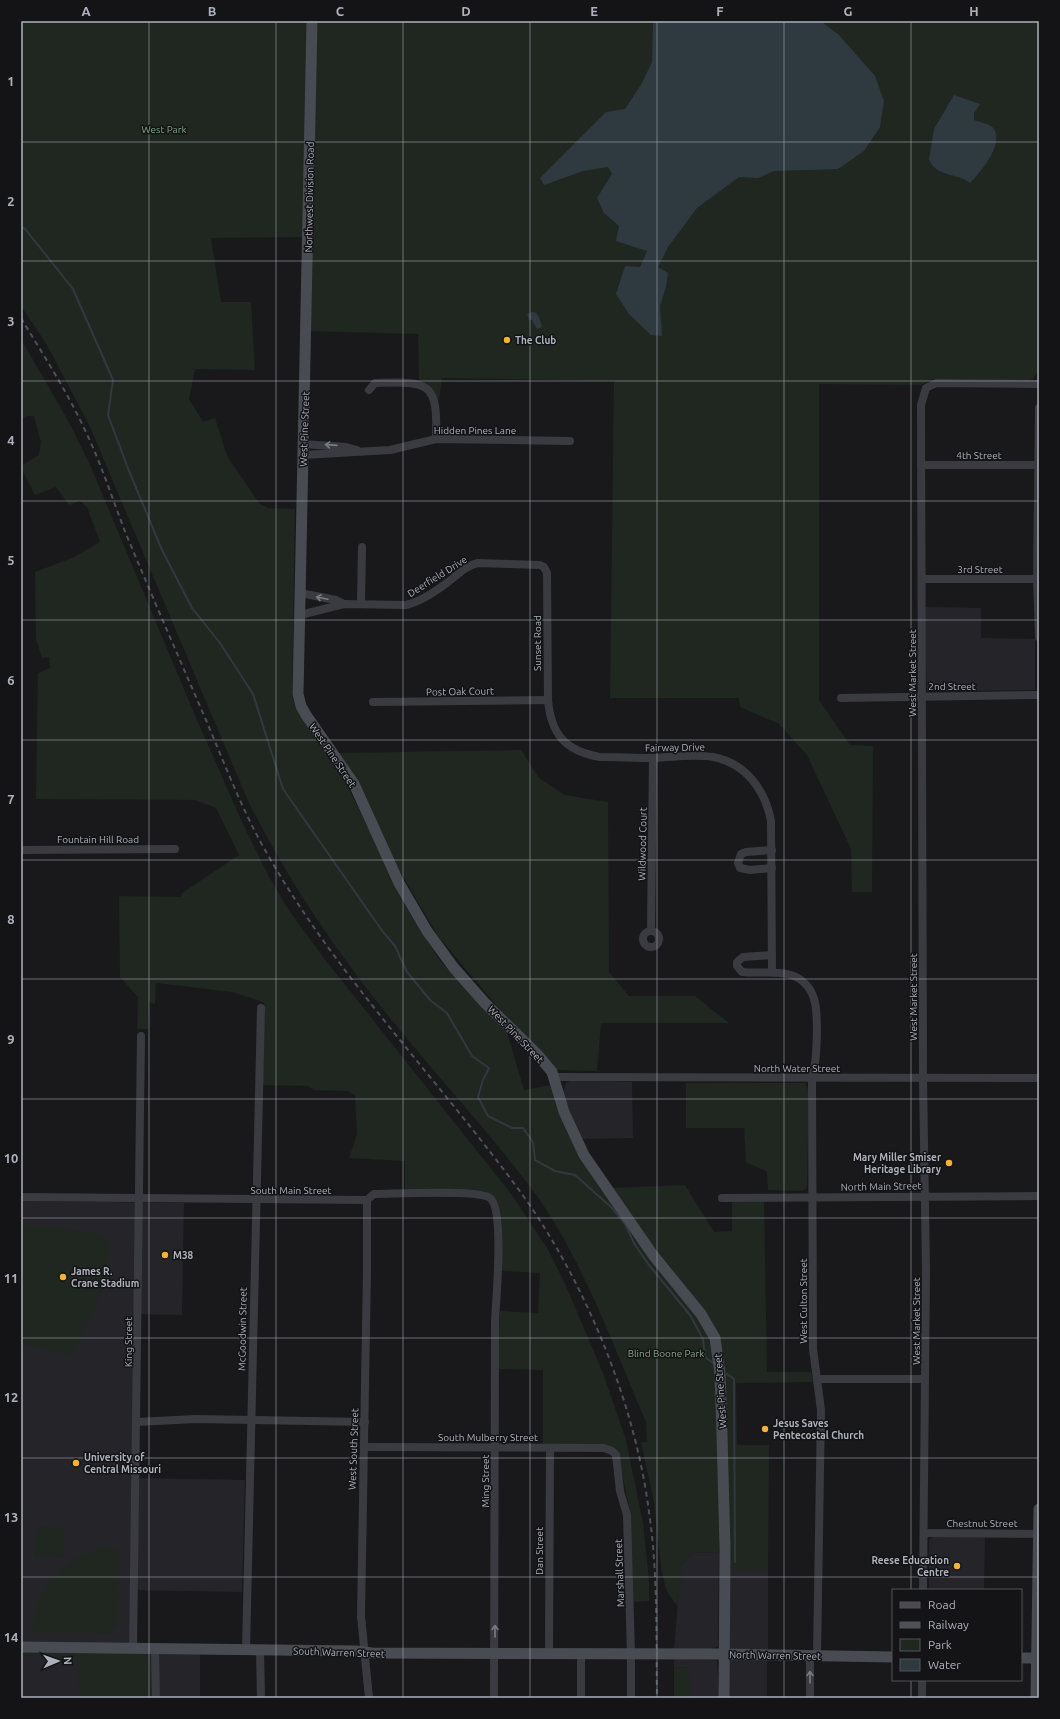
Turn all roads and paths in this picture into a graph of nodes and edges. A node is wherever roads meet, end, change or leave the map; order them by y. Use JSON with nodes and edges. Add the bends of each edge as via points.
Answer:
{"nodes":[{"id":1,"x":312,"y":21,"type":"edge"},
{"id":2,"x":305,"y":374,"type":"joint"},
{"id":3,"x":1039,"y":384,"type":"edge"},
{"id":4,"x":369,"y":390,"type":"dead end"},
{"id":5,"x":1039,"y":408,"type":"edge"},
{"id":6,"x":436,"y":439,"type":"junction"},
{"id":7,"x":570,"y":441,"type":"dead end"},
{"id":8,"x":303,"y":450,"type":"junction"},
{"id":9,"x":921,"y":465,"type":"junction"},
{"id":10,"x":1038,"y":465,"type":"junction"},
{"id":11,"x":362,"y":547,"type":"dead end"},
{"id":12,"x":922,"y":579,"type":"junction"},
{"id":13,"x":1038,"y":579,"type":"edge"},
{"id":14,"x":547,"y":586,"type":"joint"},
{"id":15,"x":300,"y":593,"type":"junction"},
{"id":16,"x":344,"y":604,"type":"junction"},
{"id":17,"x":360,"y":604,"type":"junction"},
{"id":18,"x":300,"y":615,"type":"junction"},
{"id":19,"x":1039,"y":637,"type":"edge"},
{"id":20,"x":1039,"y":695,"type":"edge"},
{"id":21,"x":922,"y":696,"type":"junction"},
{"id":22,"x":841,"y":698,"type":"dead end"},
{"id":23,"x":548,"y":700,"type":"junction"},
{"id":24,"x":373,"y":702,"type":"dead end"},
{"id":25,"x":653,"y":758,"type":"junction"},
{"id":26,"x":174,"y":849,"type":"dead end"},
{"id":27,"x":21,"y":850,"type":"edge"},
{"id":28,"x":772,"y":850,"type":"junction"},
{"id":29,"x":772,"y":868,"type":"junction"},
{"id":30,"x":651,"y":931,"type":"dead end"},
{"id":31,"x":772,"y":955,"type":"junction"},
{"id":32,"x":772,"y":972,"type":"junction"},
{"id":33,"x":261,"y":1008,"type":"dead end"},
{"id":34,"x":142,"y":1036,"type":"dead end"},
{"id":35,"x":554,"y":1077,"type":"junction"},
{"id":36,"x":812,"y":1078,"type":"junction"},
{"id":37,"x":923,"y":1078,"type":"junction"},
{"id":38,"x":1039,"y":1078,"type":"edge"},
{"id":39,"x":926,"y":1195,"type":"junction"},
{"id":40,"x":812,"y":1196,"type":"junction"},
{"id":41,"x":1039,"y":1196,"type":"edge"},
{"id":42,"x":21,"y":1197,"type":"edge"},
{"id":43,"x":140,"y":1198,"type":"junction"},
{"id":44,"x":722,"y":1198,"type":"dead end"},
{"id":45,"x":255,"y":1200,"type":"junction"},
{"id":46,"x":367,"y":1200,"type":"junction"},
{"id":47,"x":498,"y":1264,"type":"joint"},
{"id":48,"x":817,"y":1379,"type":"junction"},
{"id":49,"x":925,"y":1379,"type":"junction"},
{"id":50,"x":250,"y":1420,"type":"junction"},
{"id":51,"x":137,"y":1422,"type":"junction"},
{"id":52,"x":365,"y":1422,"type":"junction"},
{"id":53,"x":364,"y":1447,"type":"junction"},
{"id":54,"x":495,"y":1448,"type":"junction"},
{"id":55,"x":550,"y":1448,"type":"junction"},
{"id":56,"x":612,"y":1450,"type":"joint"},
{"id":57,"x":1039,"y":1509,"type":"edge"},
{"id":58,"x":924,"y":1533,"type":"junction"},
{"id":59,"x":1039,"y":1534,"type":"edge"},
{"id":60,"x":923,"y":1589,"type":"edge"},
{"id":61,"x":21,"y":1648,"type":"edge"},
{"id":62,"x":133,"y":1649,"type":"junction"},
{"id":63,"x":155,"y":1649,"type":"junction"},
{"id":64,"x":246,"y":1650,"type":"junction"},
{"id":65,"x":260,"y":1650,"type":"junction"},
{"id":66,"x":364,"y":1653,"type":"junction"},
{"id":67,"x":495,"y":1654,"type":"junction"},
{"id":68,"x":549,"y":1654,"type":"junction"},
{"id":69,"x":724,"y":1654,"type":"junction"},
{"id":70,"x":581,"y":1655,"type":"junction"},
{"id":71,"x":632,"y":1655,"type":"junction"},
{"id":72,"x":656,"y":1655,"type":"joint"},
{"id":73,"x":814,"y":1656,"type":"junction"},
{"id":74,"x":892,"y":1657,"type":"edge"},
{"id":75,"x":1022,"y":1658,"type":"edge"},
{"id":76,"x":1038,"y":1658,"type":"edge"},
{"id":77,"x":922,"y":1681,"type":"edge"},
{"id":78,"x":156,"y":1698,"type":"edge"},
{"id":79,"x":261,"y":1698,"type":"edge"},
{"id":80,"x":369,"y":1698,"type":"edge"},
{"id":81,"x":494,"y":1698,"type":"edge"},
{"id":82,"x":581,"y":1698,"type":"edge"},
{"id":83,"x":631,"y":1698,"type":"edge"},
{"id":84,"x":724,"y":1698,"type":"edge"},
{"id":85,"x":810,"y":1698,"type":"edge"},
{"id":86,"x":922,"y":1698,"type":"edge"},
{"id":87,"x":1036,"y":1698,"type":"edge"}],
"edges":[{"from":1,"to":2,"type":"street","name":"Northwest Division Road"},
{"from":2,"to":8,"type":"street","name":"West Pine Street"},
{"from":3,"to":9,"type":"street","name":"West Market Street","via":[[936,383],[926,388],[921,405]]},
{"from":4,"to":6,"type":"street","via":[[375,383],[405,382],[427,389],[432,394],[436,407]]},
{"from":5,"to":10,"type":"street"},
{"from":6,"to":7,"type":"street","name":"Hidden Pines Lane"},
{"from":6,"to":8,"type":"street","name":"Hidden Pines Lane","via":[[390,450],[358,450],[346,447]]},
{"from":8,"to":15,"type":"street","name":"West Pine Street"},
{"from":9,"to":10,"type":"street","name":"4th Street"},
{"from":9,"to":12,"type":"street","name":"West Market Street"},
{"from":10,"to":13,"type":"street"},
{"from":11,"to":17,"type":"street"},
{"from":12,"to":13,"type":"street","name":"3rd Street"},
{"from":12,"to":21,"type":"street","name":"West Market Street"},
{"from":13,"to":19,"type":"street"},
{"from":14,"to":17,"type":"street","name":"Deerfield Drive","via":[[547,573],[540,565],[478,563],[470,565],[413,604]]},
{"from":14,"to":23,"type":"street","name":"Sunset Road"},
{"from":16,"to":15,"type":"street","name":"Deerfield Drive","one_way":true},
{"from":15,"to":18,"type":"street","name":"West Pine Street"},
{"from":16,"to":17,"type":"street","name":"Deerfield Drive"},
{"from":16,"to":18,"type":"street","name":"Deerfield Drive"},
{"from":18,"to":35,"type":"street","name":"West Pine Street","via":[[298,694],[301,706],[354,784],[399,883],[427,931],[454,968],[484,1002],[538,1055]]},
{"from":20,"to":21,"type":"street","name":"2nd Street"},
{"from":21,"to":22,"type":"street","name":"2nd Street"},
{"from":21,"to":37,"type":"street","name":"West Market Street"},
{"from":23,"to":24,"type":"street","name":"Post Oak Court"},
{"from":23,"to":25,"type":"street","name":"Fairway Drive","via":[[556,732],[574,749],[586,755],[600,757]]},
{"from":25,"to":28,"type":"street","name":"Fairway Drive","via":[[713,757],[726,761],[746,774],[762,792],[768,806]]},
{"from":25,"to":30,"type":"street","name":"Wildwood Court"},
{"from":26,"to":27,"type":"street","name":"Fountain Hill Road"},
{"from":28,"to":29,"type":"street","name":"Fairway Drive"},
{"from":28,"to":29,"type":"street","via":[[746,852],[741,854],[738,863],[740,868],[746,870]]},
{"from":29,"to":31,"type":"street","name":"Fairway Drive"},
{"from":31,"to":32,"type":"street","name":"Fairway Drive"},
{"from":31,"to":32,"type":"street","name":"West Culton Street","via":[[743,956],[737,962],[742,972]]},
{"from":32,"to":36,"type":"street","name":"West Culton Street","via":[[793,975],[803,982],[814,998],[815,1069]]},
{"from":33,"to":45,"type":"street","name":"McGoodwin Street"},
{"from":34,"to":43,"type":"street","name":"King Street"},
{"from":35,"to":36,"type":"street","name":"North Water Street"},
{"from":35,"to":69,"type":"street","name":"West Pine Street","via":[[564,1112],[584,1154],[653,1255],[701,1314],[715,1338],[719,1361],[722,1426]]},
{"from":36,"to":37,"type":"street","name":"North Water Street"},
{"from":36,"to":40,"type":"street","name":"West Culton Street"},
{"from":37,"to":38,"type":"street","name":"North Water Street"},
{"from":37,"to":39,"type":"street","name":"West Market Street"},
{"from":39,"to":40,"type":"street","name":"North Main Street"},
{"from":39,"to":41,"type":"street","name":"North Main Street"},
{"from":39,"to":49,"type":"street","name":"West Market Street"},
{"from":40,"to":44,"type":"street","name":"North Main Street"},
{"from":40,"to":48,"type":"street","name":"West Culton Street","via":[[813,1353]]},
{"from":42,"to":43,"type":"street","name":"South Main Street"},
{"from":43,"to":45,"type":"street","name":"South Main Street"},
{"from":43,"to":51,"type":"street","name":"King Street"},
{"from":45,"to":46,"type":"street","name":"South Main Street"},
{"from":45,"to":50,"type":"street","name":"McGoodwin Street"},
{"from":46,"to":47,"type":"street","name":"South Main Street","via":[[374,1194],[488,1196],[497,1208]]},
{"from":46,"to":52,"type":"street","name":"West South Street"},
{"from":47,"to":54,"type":"street","name":"Ming Street","via":[[495,1321]]},
{"from":48,"to":49,"type":"street"},
{"from":48,"to":73,"type":"street","name":"West Culton Street","via":[[821,1410]]},
{"from":49,"to":58,"type":"street","name":"West Market Street"},
{"from":50,"to":51,"type":"street","via":[[188,1419]]},
{"from":50,"to":52,"type":"street"},
{"from":50,"to":64,"type":"street","name":"McGoodwin Street"},
{"from":51,"to":62,"type":"street","name":"King Street"},
{"from":52,"to":53,"type":"street","name":"West South Street"},
{"from":53,"to":54,"type":"street","name":"South Mulberry Street"},
{"from":53,"to":66,"type":"street","name":"West South Street","via":[[361,1616]]},
{"from":54,"to":55,"type":"street","name":"South Mulberry Street"},
{"from":67,"to":54,"type":"street","name":"Ming Street","one_way":true},
{"from":55,"to":56,"type":"street","name":"South Mulberry Street"},
{"from":55,"to":68,"type":"street","name":"Dan Street"},
{"from":56,"to":71,"type":"street","name":"Marshall Street","via":[[618,1463],[620,1491],[627,1515]]},
{"from":57,"to":59,"type":"street"},
{"from":58,"to":59,"type":"street","name":"Chestnut Street"},
{"from":58,"to":60,"type":"street","name":"West Market Street"},
{"from":59,"to":76,"type":"street"},
{"from":61,"to":62,"type":"street","name":"South Warren Street"},
{"from":62,"to":63,"type":"street","name":"South Warren Street"},
{"from":63,"to":64,"type":"street","name":"South Warren Street"},
{"from":63,"to":78,"type":"street"},
{"from":64,"to":65,"type":"street","name":"South Warren Street"},
{"from":65,"to":66,"type":"street","name":"South Warren Street"},
{"from":65,"to":79,"type":"street"},
{"from":66,"to":67,"type":"street","name":"South Warren Street"},
{"from":66,"to":80,"type":"street","name":"West South Street"},
{"from":67,"to":68,"type":"street","name":"South Warren Street"},
{"from":67,"to":81,"type":"street","name":"Ming Street"},
{"from":68,"to":70,"type":"street","name":"South Warren Street"},
{"from":69,"to":72,"type":"street","name":"North Warren Street"},
{"from":69,"to":73,"type":"street","name":"North Warren Street"},
{"from":69,"to":84,"type":"street","name":"West Pine Street"},
{"from":70,"to":71,"type":"street","name":"South Warren Street"},
{"from":70,"to":82,"type":"street"},
{"from":71,"to":72,"type":"street","name":"South Warren Street"},
{"from":71,"to":83,"type":"street","name":"Marshall Street"},
{"from":73,"to":74,"type":"street","name":"North Warren Street"},
{"from":85,"to":73,"type":"street","name":"West Culton Street","one_way":true},
{"from":75,"to":76,"type":"street"},
{"from":76,"to":87,"type":"street"},
{"from":77,"to":86,"type":"street"}]}
